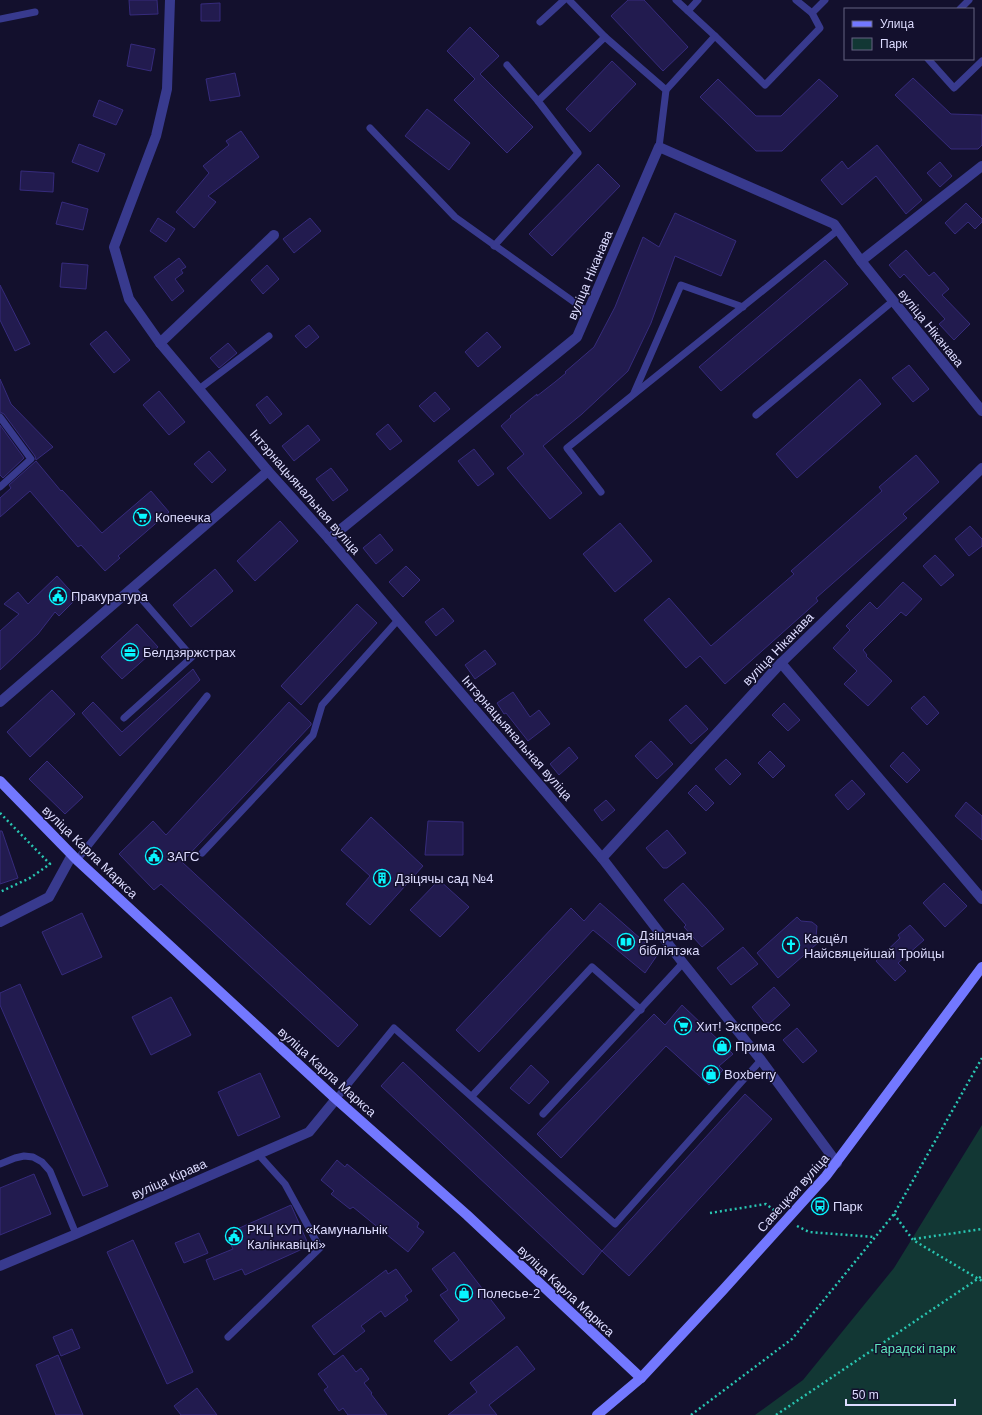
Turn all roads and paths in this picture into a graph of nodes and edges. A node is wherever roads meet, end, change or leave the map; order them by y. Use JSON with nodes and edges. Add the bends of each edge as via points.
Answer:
{"nodes":[{"id":1,"x":170,"y":0,"type":"edge"},
{"id":2,"x":564,"y":0,"type":"edge"},
{"id":3,"x":570,"y":0,"type":"edge"},
{"id":4,"x":676,"y":0,"type":"edge"},
{"id":5,"x":698,"y":0,"type":"edge"},
{"id":6,"x":796,"y":0,"type":"edge"},
{"id":7,"x":826,"y":0,"type":"edge"},
{"id":8,"x":969,"y":0,"type":"edge"},
{"id":9,"x":961,"y":8,"type":"edge"},
{"id":10,"x":688,"y":11,"type":"junction"},
{"id":11,"x":35,"y":12,"type":"dead end"},
{"id":12,"x":812,"y":13,"type":"junction"},
{"id":13,"x":0,"y":19,"type":"edge"},
{"id":14,"x":540,"y":22,"type":"dead end"},
{"id":15,"x":715,"y":36,"type":"junction"},
{"id":16,"x":606,"y":37,"type":"junction"},
{"id":17,"x":929,"y":60,"type":"edge"},
{"id":18,"x":982,"y":61,"type":"edge"},
{"id":19,"x":507,"y":65,"type":"dead end"},
{"id":20,"x":666,"y":90,"type":"junction"},
{"id":21,"x":538,"y":102,"type":"junction"},
{"id":22,"x":370,"y":128,"type":"dead end"},
{"id":23,"x":658,"y":147,"type":"junction"},
{"id":24,"x":982,"y":166,"type":"edge"},
{"id":25,"x":838,"y":230,"type":"junction"},
{"id":26,"x":274,"y":235,"type":"dead end"},
{"id":27,"x":494,"y":246,"type":"junction"},
{"id":28,"x":861,"y":261,"type":"junction"},
{"id":29,"x":893,"y":301,"type":"junction"},
{"id":30,"x":743,"y":306,"type":"junction"},
{"id":31,"x":588,"y":312,"type":"junction"},
{"id":32,"x":269,"y":336,"type":"dead end"},
{"id":33,"x":160,"y":343,"type":"junction"},
{"id":34,"x":199,"y":389,"type":"junction"},
{"id":35,"x":634,"y":394,"type":"junction"},
{"id":36,"x":982,"y":411,"type":"edge"},
{"id":37,"x":756,"y":415,"type":"dead end"},
{"id":38,"x":0,"y":417,"type":"edge"},
{"id":39,"x":982,"y":468,"type":"edge"},
{"id":40,"x":268,"y":471,"type":"junction"},
{"id":41,"x":1,"y":486,"type":"edge"},
{"id":42,"x":601,"y":492,"type":"dead end"},
{"id":43,"x":329,"y":539,"type":"junction"},
{"id":44,"x":132,"y":588,"type":"junction"},
{"id":45,"x":398,"y":620,"type":"junction"},
{"id":46,"x":781,"y":663,"type":"junction"},
{"id":47,"x":207,"y":696,"type":"dead end"},
{"id":48,"x":0,"y":702,"type":"edge"},
{"id":49,"x":124,"y":718,"type":"dead end"},
{"id":50,"x":0,"y":781,"type":"edge"},
{"id":51,"x":0,"y":813,"type":"edge"},
{"id":52,"x":202,"y":853,"type":"dead end"},
{"id":53,"x":74,"y":857,"type":"junction"},
{"id":54,"x":602,"y":858,"type":"junction"},
{"id":55,"x":0,"y":892,"type":"edge"},
{"id":56,"x":982,"y":899,"type":"edge"},
{"id":57,"x":2,"y":921,"type":"edge"},
{"id":58,"x":683,"y":963,"type":"junction"},
{"id":59,"x":982,"y":967,"type":"edge"},
{"id":60,"x":641,"y":1010,"type":"junction"},
{"id":61,"x":982,"y":1058,"type":"edge"},
{"id":62,"x":761,"y":1060,"type":"junction"},
{"id":63,"x":472,"y":1096,"type":"junction"},
{"id":64,"x":336,"y":1099,"type":"junction"},
{"id":65,"x":543,"y":1114,"type":"dead end"},
{"id":66,"x":258,"y":1154,"type":"junction"},
{"id":67,"x":837,"y":1163,"type":"junction"},
{"id":68,"x":0,"y":1164,"type":"edge"},
{"id":69,"x":894,"y":1214,"type":"junction"},
{"id":70,"x":982,"y":1229,"type":"edge"},
{"id":71,"x":76,"y":1234,"type":"junction"},
{"id":72,"x":914,"y":1240,"type":"junction"},
{"id":73,"x":0,"y":1266,"type":"edge"},
{"id":74,"x":982,"y":1276,"type":"edge"},
{"id":75,"x":980,"y":1280,"type":"edge"},
{"id":76,"x":228,"y":1337,"type":"dead end"},
{"id":77,"x":641,"y":1378,"type":"junction"},
{"id":78,"x":597,"y":1415,"type":"edge"},
{"id":79,"x":691,"y":1415,"type":"edge"},
{"id":80,"x":776,"y":1415,"type":"edge"}],
"edges":[{"from":1,"to":33,"type":"street","name":"Інтэрнацыянальная вуліца","via":[[167,89],[156,136],[114,247],[129,299]]},
{"from":2,"to":14,"type":"lane"},
{"from":3,"to":16,"type":"lane"},
{"from":4,"to":10,"type":"lane"},
{"from":5,"to":10,"type":"lane"},
{"from":6,"to":12,"type":"lane"},
{"from":7,"to":12,"type":"lane"},
{"from":8,"to":9,"type":"lane"},
{"from":10,"to":15,"type":"lane"},
{"from":11,"to":13,"type":"lane"},
{"from":12,"to":15,"type":"lane","via":[[820,28],[765,85]]},
{"from":15,"to":20,"type":"lane"},
{"from":16,"to":20,"type":"lane"},
{"from":16,"to":21,"type":"lane"},
{"from":17,"to":18,"type":"lane","via":[[954,88]]},
{"from":19,"to":21,"type":"lane"},
{"from":20,"to":23,"type":"lane"},
{"from":21,"to":27,"type":"lane","via":[[578,154]]},
{"from":22,"to":27,"type":"lane","via":[[455,218]]},
{"from":23,"to":25,"type":"street","name":"вуліца Ніканава","via":[[834,224]]},
{"from":23,"to":31,"type":"street","name":"вуліца Ніканава"},
{"from":24,"to":28,"type":"street"},
{"from":25,"to":28,"type":"street","name":"вуліца Ніканава"},
{"from":25,"to":30,"type":"lane"},
{"from":26,"to":33,"type":"street"},
{"from":27,"to":31,"type":"lane"},
{"from":28,"to":29,"type":"street","name":"вуліца Ніканава"},
{"from":29,"to":36,"type":"street","name":"вуліца Ніканава"},
{"from":29,"to":37,"type":"lane"},
{"from":30,"to":35,"type":"lane"},
{"from":30,"to":35,"type":"lane","via":[[681,285]]},
{"from":31,"to":43,"type":"street","name":"вуліца Ніканава","via":[[578,337]]},
{"from":32,"to":34,"type":"lane"},
{"from":33,"to":34,"type":"street","name":"Інтэрнацыянальная вуліца"},
{"from":34,"to":40,"type":"street","name":"Інтэрнацыянальная вуліца"},
{"from":35,"to":42,"type":"lane","via":[[567,448]]},
{"from":38,"to":41,"type":"lane","via":[[31,459]]},
{"from":39,"to":46,"type":"street","name":"вуліца Ніканава"},
{"from":40,"to":43,"type":"street","name":"Інтэрнацыянальная вуліца"},
{"from":40,"to":44,"type":"street"},
{"from":43,"to":45,"type":"street","name":"Інтэрнацыянальная вуліца"},
{"from":44,"to":48,"type":"street"},
{"from":44,"to":49,"type":"lane","via":[[192,657]]},
{"from":45,"to":52,"type":"lane","via":[[322,706],[313,735]]},
{"from":45,"to":54,"type":"street","name":"Інтэрнацыянальная вуліца"},
{"from":46,"to":54,"type":"street","name":"вуліца Ніканава"},
{"from":46,"to":56,"type":"street"},
{"from":47,"to":53,"type":"lane"},
{"from":50,"to":53,"type":"main road","name":"вуліца Карла Маркса"},
{"from":51,"to":55,"type":"path","via":[[50,864],[30,878]]},
{"from":53,"to":57,"type":"street","via":[[49,897]]},
{"from":53,"to":64,"type":"main road","name":"вуліца Карла Маркса"},
{"from":54,"to":58,"type":"street","name":"Інтэрнацыянальная вуліца"},
{"from":58,"to":60,"type":"lane"},
{"from":58,"to":62,"type":"street","name":"Інтэрнацыянальная вуліца"},
{"from":59,"to":67,"type":"main road","name":"Савецкая вуліца"},
{"from":60,"to":63,"type":"lane","via":[[592,967]]},
{"from":60,"to":65,"type":"lane"},
{"from":61,"to":69,"type":"path"},
{"from":62,"to":63,"type":"lane","via":[[615,1224]]},
{"from":62,"to":67,"type":"street","name":"Інтэрнацыянальная вуліца"},
{"from":63,"to":64,"type":"lane","via":[[394,1028]]},
{"from":64,"to":66,"type":"street","name":"вуліца Кірава","via":[[309,1132]]},
{"from":64,"to":77,"type":"main road","name":"вуліца Карла Маркса","via":[[467,1215]]},
{"from":66,"to":71,"type":"street","name":"вуліца Кірава"},
{"from":66,"to":76,"type":"lane","via":[[285,1184],[320,1248]]},
{"from":67,"to":77,"type":"main road","name":"Савецкая вуліца"},
{"from":68,"to":71,"type":"lane","via":[[24,1156],[42,1162],[50,1171]]},
{"from":69,"to":72,"type":"path"},
{"from":69,"to":79,"type":"path","via":[[792,1339]]},
{"from":70,"to":72,"type":"path"},
{"from":71,"to":73,"type":"street","name":"вуліца Кірава"},
{"from":72,"to":75,"type":"path"},
{"from":74,"to":75,"type":"path"},
{"from":75,"to":80,"type":"path"},
{"from":77,"to":78,"type":"main road","name":"Савецкая вуліца"}]}
